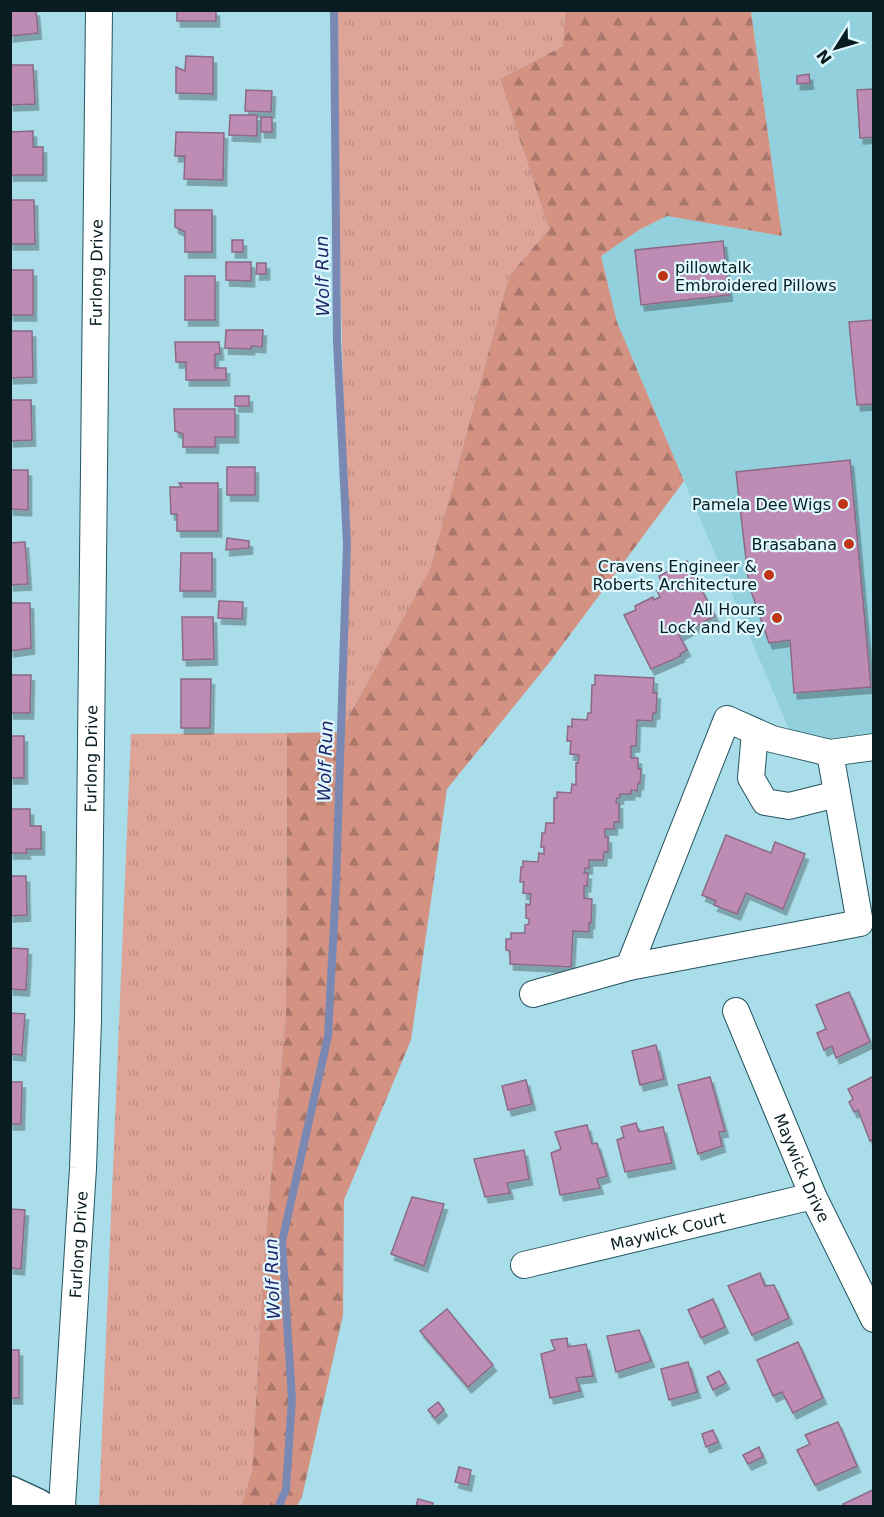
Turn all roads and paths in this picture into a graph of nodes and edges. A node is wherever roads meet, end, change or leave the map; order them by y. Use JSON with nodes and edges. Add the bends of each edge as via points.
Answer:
{"nodes":[{"id":1,"x":99,"y":10,"type":"edge"},
{"id":2,"x":755,"y":732,"type":"junction"},
{"id":3,"x":873,"y":747,"type":"edge"},
{"id":4,"x":830,"y":753,"type":"junction"},
{"id":5,"x":837,"y":794,"type":"junction"},
{"id":6,"x":629,"y":967,"type":"junction"},
{"id":7,"x":533,"y":994,"type":"dead end"},
{"id":8,"x":736,"y":1011,"type":"dead end"},
{"id":9,"x":813,"y":1196,"type":"junction"},
{"id":10,"x":524,"y":1264,"type":"dead end"},
{"id":11,"x":873,"y":1319,"type":"edge"},
{"id":12,"x":10,"y":1493,"type":"edge"},
{"id":13,"x":38,"y":1506,"type":"edge"},
{"id":14,"x":62,"y":1506,"type":"edge"}],
"edges":[{"from":1,"to":14,"type":"street","name":"Furlong Drive","via":[[88,1020]]},
{"from":2,"to":4,"type":"street"},
{"from":2,"to":5,"type":"street","via":[[751,778],[765,802],[789,806]]},
{"from":2,"to":6,"type":"street","via":[[727,719]]},
{"from":3,"to":4,"type":"street"},
{"from":4,"to":5,"type":"street"},
{"from":5,"to":6,"type":"street","via":[[860,923]]},
{"from":6,"to":7,"type":"street"},
{"from":8,"to":9,"type":"street","name":"Maywick Drive"},
{"from":9,"to":10,"type":"street","name":"Maywick Court"},
{"from":9,"to":11,"type":"street","name":"Maywick Drive"},
{"from":12,"to":13,"type":"street"}]}
